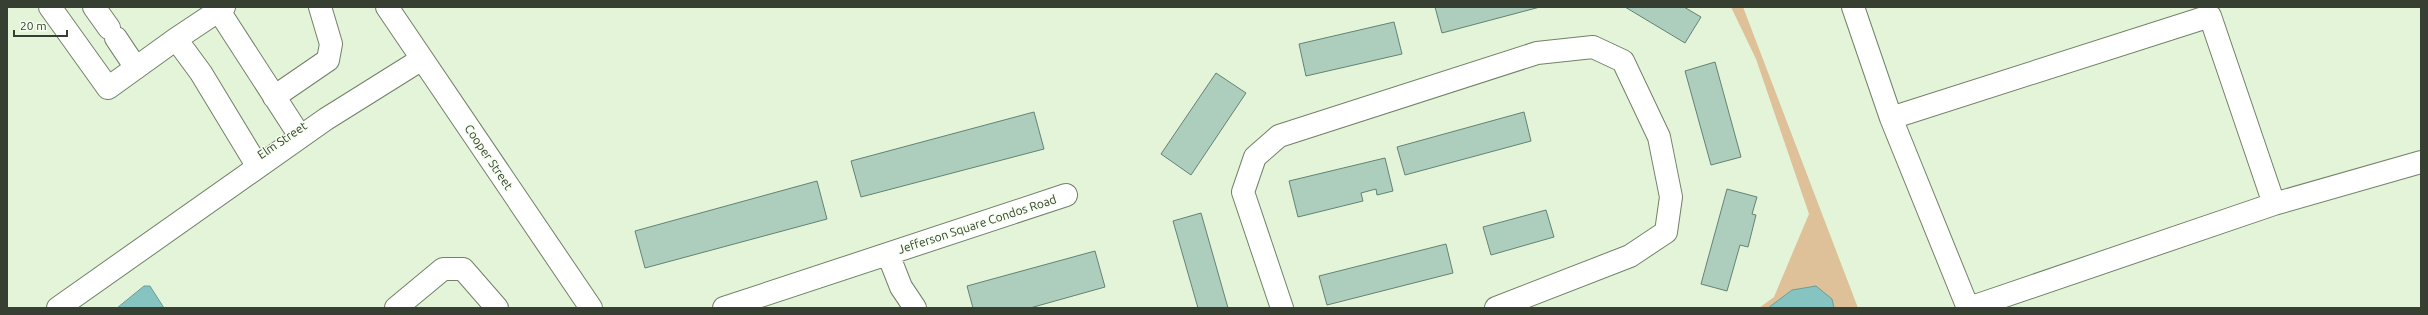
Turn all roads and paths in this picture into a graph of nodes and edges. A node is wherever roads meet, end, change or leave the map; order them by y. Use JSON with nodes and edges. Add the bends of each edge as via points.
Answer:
{"nodes":[{"id":1,"x":50,"y":7,"type":"edge"},
{"id":2,"x":94,"y":7,"type":"edge"},
{"id":3,"x":320,"y":7,"type":"edge"},
{"id":4,"x":386,"y":7,"type":"edge"},
{"id":5,"x":1853,"y":7,"type":"edge"},
{"id":6,"x":222,"y":9,"type":"edge"},
{"id":7,"x":2209,"y":12,"type":"edge"},
{"id":8,"x":176,"y":39,"type":"junction"},
{"id":9,"x":419,"y":56,"type":"junction"},
{"id":10,"x":136,"y":68,"type":"junction"},
{"id":11,"x":274,"y":97,"type":"junction"},
{"id":12,"x":1891,"y":118,"type":"junction"},
{"id":13,"x":296,"y":130,"type":"junction"},
{"id":14,"x":2421,"y":162,"type":"edge"},
{"id":15,"x":256,"y":163,"type":"junction"},
{"id":16,"x":1066,"y":195,"type":"dead end"},
{"id":17,"x":2274,"y":204,"type":"junction"},
{"id":18,"x":888,"y":254,"type":"junction"},
{"id":19,"x":58,"y":308,"type":"edge"},
{"id":20,"x":396,"y":308,"type":"edge"},
{"id":21,"x":497,"y":308,"type":"edge"},
{"id":22,"x":591,"y":308,"type":"edge"},
{"id":23,"x":724,"y":308,"type":"edge"},
{"id":24,"x":915,"y":308,"type":"edge"},
{"id":25,"x":1282,"y":308,"type":"edge"},
{"id":26,"x":1496,"y":308,"type":"edge"},
{"id":27,"x":1968,"y":308,"type":"edge"}],
"edges":[{"from":1,"to":10,"type":"street","via":[[108,88]]},
{"from":2,"to":10,"type":"street"},
{"from":3,"to":11,"type":"street","via":[[331,44],[328,60]]},
{"from":4,"to":9,"type":"street","name":"Cooper Street"},
{"from":5,"to":12,"type":"street"},
{"from":6,"to":8,"type":"street"},
{"from":6,"to":11,"type":"street","via":[[245,54]]},
{"from":7,"to":12,"type":"street"},
{"from":7,"to":17,"type":"street"},
{"from":8,"to":10,"type":"street"},
{"from":8,"to":15,"type":"street","via":[[201,73]]},
{"from":9,"to":13,"type":"street","name":"Elm Street"},
{"from":9,"to":15,"type":"street","name":"Elm Street"},
{"from":9,"to":22,"type":"street","name":"Cooper Street"},
{"from":11,"to":13,"type":"street"},
{"from":12,"to":27,"type":"street"},
{"from":13,"to":15,"type":"street","name":"Elm Street"},
{"from":14,"to":17,"type":"street"},
{"from":15,"to":19,"type":"street","name":"Elm Street","via":[[195,198],[156,238]]},
{"from":16,"to":18,"type":"street","name":"Jefferson Square Condos Road"},
{"from":17,"to":27,"type":"street"},
{"from":18,"to":23,"type":"street","name":"Jefferson Square Condos Road"},
{"from":18,"to":24,"type":"street","name":"Jefferson Square Condos Road","via":[[901,287]]},
{"from":20,"to":21,"type":"street","via":[[443,269],[463,269]]},
{"from":25,"to":26,"type":"street","via":[[1243,192],[1255,157],[1278,136],[1537,53],[1593,47],[1623,61],[1659,137],[1671,197],[1666,232],[1630,256]]}]}
